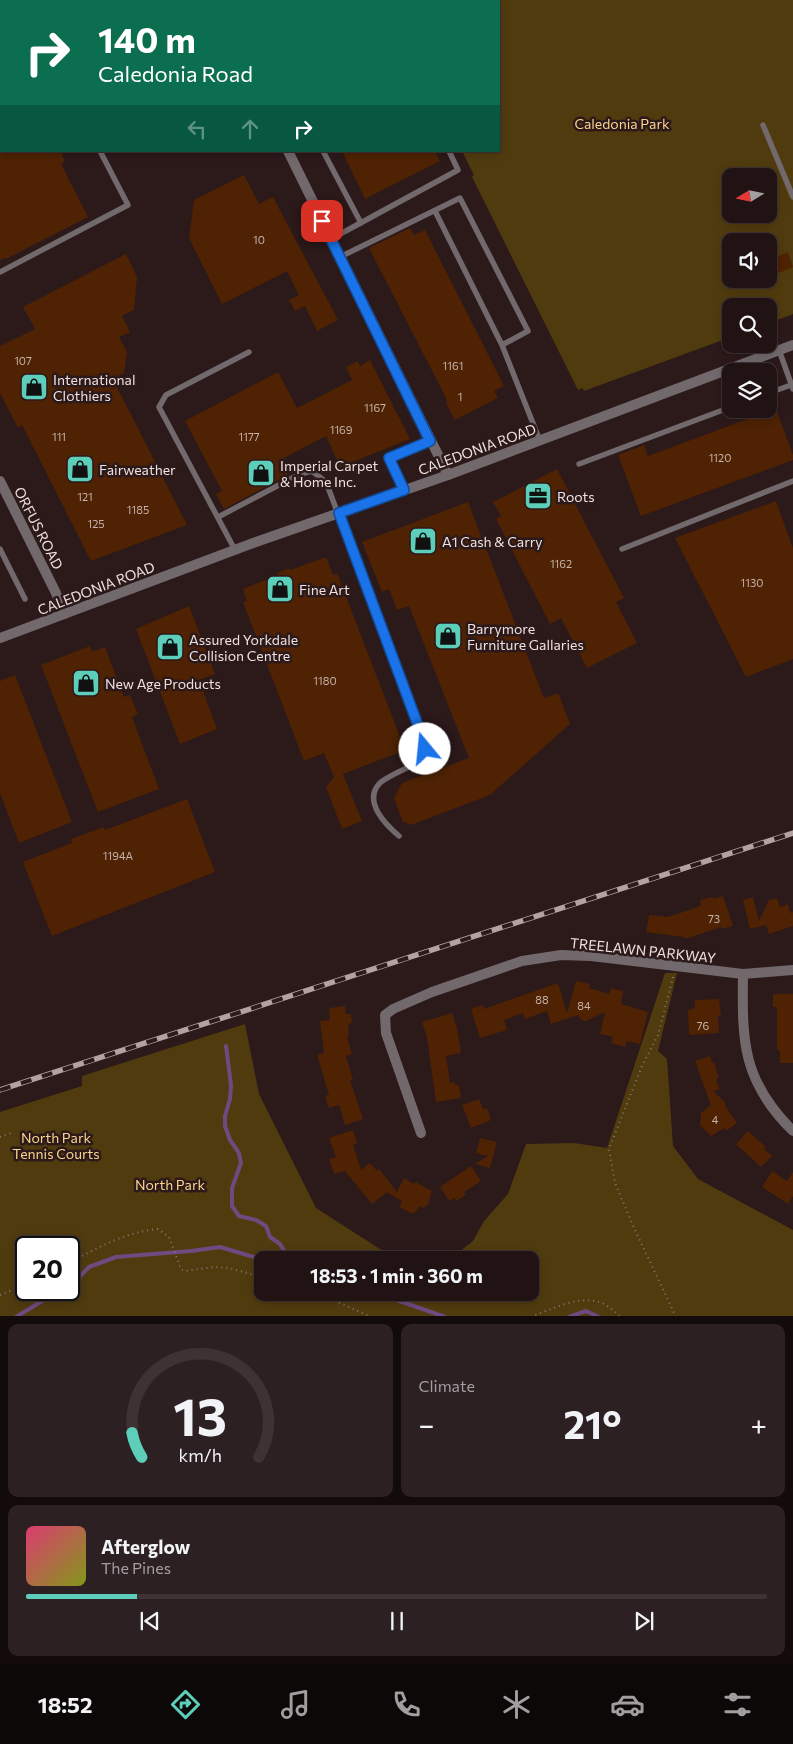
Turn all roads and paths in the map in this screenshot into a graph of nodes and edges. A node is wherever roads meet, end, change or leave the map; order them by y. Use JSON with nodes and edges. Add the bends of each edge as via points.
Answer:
{"nodes":[{"id":1,"x":763,"y":125,"type":"dead end"},
{"id":2,"x":101,"y":152,"type":"edge"},
{"id":3,"x":288,"y":152,"type":"edge"},
{"id":4,"x":324,"y":152,"type":"edge"},
{"id":5,"x":449,"y":152,"type":"edge"},
{"id":6,"x":793,"y":197,"type":"edge"},
{"id":7,"x":434,"y":212,"type":"junction"},
{"id":8,"x":361,"y":222,"type":"junction"},
{"id":9,"x":331,"y":239,"type":"junction"},
{"id":10,"x":340,"y":258,"type":"junction"},
{"id":11,"x":0,"y":272,"type":"edge"},
{"id":12,"x":793,"y":345,"type":"edge"},
{"id":13,"x":502,"y":346,"type":"junction"},
{"id":14,"x":779,"y":350,"type":"junction"},
{"id":15,"x":249,"y":352,"type":"dead end"},
{"id":16,"x":792,"y":387,"type":"edge"},
{"id":17,"x":777,"y":391,"type":"edge"},
{"id":18,"x":722,"y":410,"type":"edge"},
{"id":19,"x":540,"y":440,"type":"junction"},
{"id":20,"x":430,"y":441,"type":"junction"},
{"id":21,"x":579,"y":464,"type":"dead end"},
{"id":22,"x":448,"y":475,"type":"junction"},
{"id":23,"x":793,"y":481,"type":"edge"},
{"id":24,"x":1,"y":487,"type":"edge"},
{"id":25,"x":404,"y":490,"type":"junction"},
{"id":26,"x":339,"y":513,"type":"junction"},
{"id":27,"x":218,"y":517,"type":"junction"},
{"id":28,"x":0,"y":548,"type":"edge"},
{"id":29,"x":622,"y":549,"type":"dead end"},
{"id":30,"x":235,"y":550,"type":"junction"},
{"id":31,"x":26,"y":599,"type":"dead end"},
{"id":32,"x":65,"y":614,"type":"junction"},
{"id":33,"x":0,"y":638,"type":"edge"},
{"id":34,"x":399,"y":836,"type":"dead end"},
{"id":35,"x":676,"y":966,"type":"junction"},
{"id":36,"x":793,"y":970,"type":"edge"},
{"id":37,"x":743,"y":974,"type":"junction"},
{"id":38,"x":793,"y":1131,"type":"edge"},
{"id":39,"x":11,"y":1133,"type":"dead end"},
{"id":40,"x":422,"y":1133,"type":"dead end"},
{"id":41,"x":0,"y":1137,"type":"edge"},
{"id":42,"x":80,"y":1258,"type":"edge"},
{"id":43,"x":254,"y":1276,"type":"edge"},
{"id":44,"x":15,"y":1289,"type":"edge"},
{"id":45,"x":0,"y":1295,"type":"edge"},
{"id":46,"x":336,"y":1301,"type":"edge"},
{"id":47,"x":372,"y":1316,"type":"edge"},
{"id":48,"x":531,"y":1316,"type":"edge"},
{"id":49,"x":621,"y":1316,"type":"edge"},
{"id":50,"x":676,"y":1316,"type":"edge"}],
"edges":[{"from":1,"to":6,"type":"lane"},
{"from":2,"to":11,"type":"lane","via":[[128,206]]},
{"from":3,"to":9,"type":"street"},
{"from":4,"to":8,"type":"lane"},
{"from":5,"to":8,"type":"lane","via":[[458,170]]},
{"from":7,"to":10,"type":"lane"},
{"from":7,"to":13,"type":"lane"},
{"from":7,"to":13,"type":"lane","via":[[460,198],[528,331]]},
{"from":8,"to":9,"type":"lane"},
{"from":9,"to":10,"type":"street"},
{"from":10,"to":20,"type":"street"},
{"from":12,"to":14,"type":"street","name":"CALEDONIA ROAD"},
{"from":13,"to":19,"type":"lane"},
{"from":14,"to":16,"type":"lane"},
{"from":14,"to":19,"type":"street","name":"CALEDONIA ROAD"},
{"from":15,"to":27,"type":"lane","via":[[166,395],[159,407]]},
{"from":16,"to":17,"type":"lane"},
{"from":18,"to":21,"type":"lane"},
{"from":19,"to":22,"type":"street","name":"CALEDONIA ROAD"},
{"from":20,"to":22,"type":"street"},
{"from":20,"to":25,"type":"lane","via":[[389,458]]},
{"from":22,"to":25,"type":"street","name":"CALEDONIA ROAD"},
{"from":23,"to":29,"type":"lane"},
{"from":24,"to":32,"type":"street","name":"ORFUS ROAD"},
{"from":25,"to":26,"type":"street","name":"CALEDONIA ROAD"},
{"from":26,"to":27,"type":"lane","via":[[326,482],[312,471],[300,474]]},
{"from":26,"to":30,"type":"street","name":"CALEDONIA ROAD"},
{"from":26,"to":34,"type":"lane","via":[[425,749],[424,760],[380,783],[373,794],[383,822]]},
{"from":27,"to":30,"type":"lane"},
{"from":28,"to":31,"type":"lane"},
{"from":30,"to":32,"type":"street","name":"CALEDONIA ROAD"},
{"from":32,"to":33,"type":"street","name":"CALEDONIA ROAD"},
{"from":35,"to":37,"type":"street","name":"TREELAWN PARKWAY"},
{"from":35,"to":40,"type":"street","name":"TREELAWN PARKWAY","via":[[561,955],[522,961],[393,1009],[385,1016],[386,1034]]},
{"from":35,"to":50,"type":"path","via":[[658,1035],[609,1149],[615,1183]]},
{"from":36,"to":37,"type":"street","name":"TREELAWN PARKWAY"},
{"from":37,"to":38,"type":"street","via":[[743,1030],[748,1060],[767,1101]]},
{"from":39,"to":41,"type":"path"},
{"from":42,"to":43,"type":"path","via":[[117,1239],[158,1229],[169,1236],[184,1271],[215,1267]]},
{"from":44,"to":45,"type":"path"},
{"from":46,"to":47,"type":"path"},
{"from":48,"to":49,"type":"path","via":[[589,1300]]}]}
